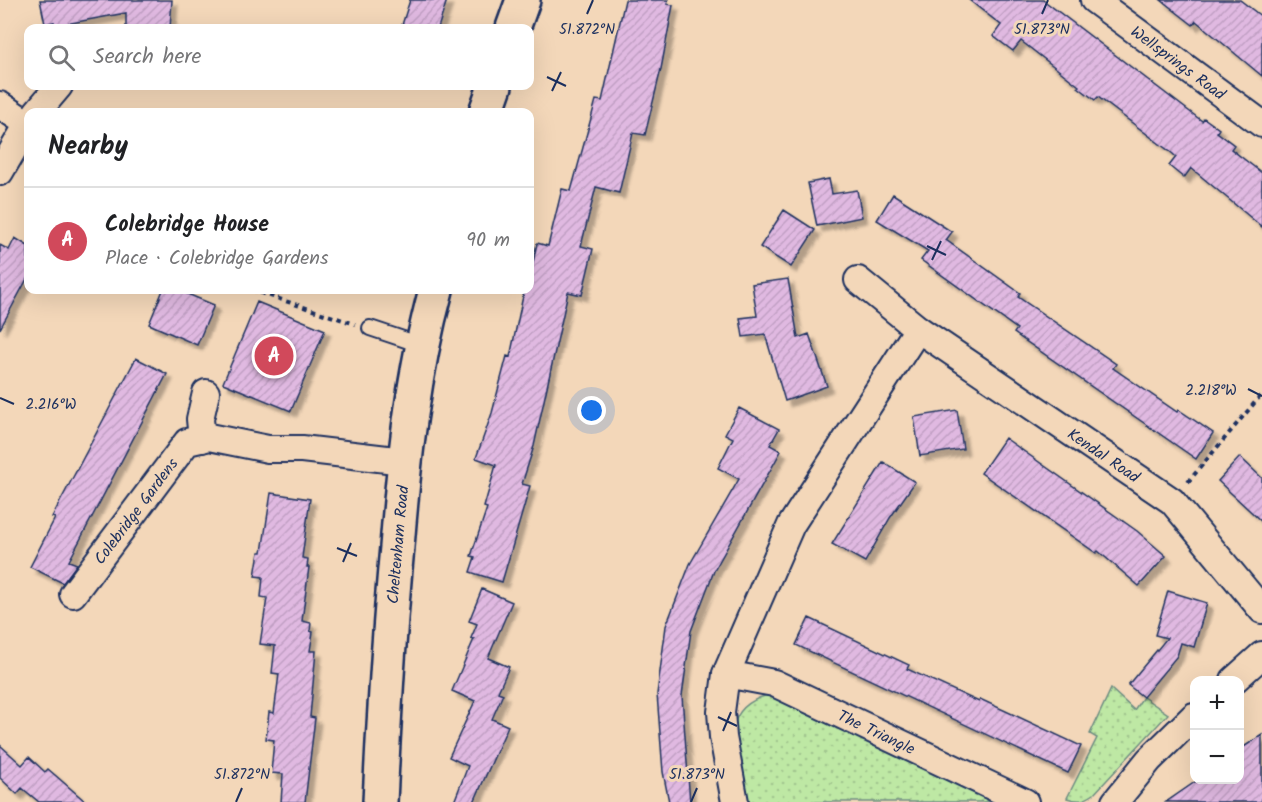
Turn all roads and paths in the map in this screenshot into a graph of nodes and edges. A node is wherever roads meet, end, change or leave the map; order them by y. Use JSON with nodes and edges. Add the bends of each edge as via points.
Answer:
{"nodes":[{"id":1,"x":523,"y":0,"type":"edge"},
{"id":2,"x":1094,"y":0,"type":"edge"},
{"id":3,"x":514,"y":24,"type":"edge"},
{"id":4,"x":56,"y":90,"type":"edge"},
{"id":5,"x":494,"y":90,"type":"edge"},
{"id":6,"x":0,"y":105,"type":"edge"},
{"id":7,"x":41,"y":108,"type":"edge"},
{"id":8,"x":487,"y":108,"type":"edge"},
{"id":9,"x":24,"y":121,"type":"edge"},
{"id":10,"x":1262,"y":124,"type":"edge"},
{"id":11,"x":24,"y":131,"type":"edge"},
{"id":12,"x":0,"y":172,"type":"edge"},
{"id":13,"x":858,"y":280,"type":"dead end"},
{"id":14,"x":264,"y":294,"type":"edge"},
{"id":15,"x":435,"y":294,"type":"edge"},
{"id":16,"x":370,"y":328,"type":"joint"},
{"id":17,"x":918,"y":329,"type":"junction"},
{"id":18,"x":421,"y":345,"type":"junction"},
{"id":19,"x":206,"y":393,"type":"dead end"},
{"id":20,"x":1262,"y":394,"type":"edge"},
{"id":21,"x":202,"y":439,"type":"junction"},
{"id":22,"x":404,"y":461,"type":"junction"},
{"id":23,"x":1172,"y":501,"type":"junction"},
{"id":24,"x":73,"y":594,"type":"dead end"},
{"id":25,"x":1262,"y":610,"type":"edge"},
{"id":26,"x":1262,"y":655,"type":"edge"},
{"id":27,"x":726,"y":674,"type":"junction"},
{"id":28,"x":1239,"y":676,"type":"edge"},
{"id":29,"x":1190,"y":720,"type":"edge"},
{"id":30,"x":380,"y":802,"type":"edge"},
{"id":31,"x":735,"y":802,"type":"edge"},
{"id":32,"x":1024,"y":802,"type":"edge"},
{"id":33,"x":1115,"y":802,"type":"edge"}],
"edges":[{"from":1,"to":3,"type":"main road"},
{"from":2,"to":10,"type":"street","name":"Wellsprings Road"},
{"from":4,"to":7,"type":"street"},
{"from":5,"to":8,"type":"main road"},
{"from":6,"to":9,"type":"street"},
{"from":11,"to":12,"type":"street"},
{"from":13,"to":17,"type":"street","name":"Kendal Road"},
{"from":14,"to":16,"type":"path"},
{"from":15,"to":18,"type":"main road","name":"Cheltenham Road"},
{"from":16,"to":18,"type":"lane"},
{"from":17,"to":23,"type":"street","name":"Kendal Road"},
{"from":17,"to":27,"type":"street","via":[[790,525]]},
{"from":18,"to":22,"type":"main road","name":"Cheltenham Road"},
{"from":19,"to":21,"type":"street","via":[[200,419]]},
{"from":20,"to":23,"type":"path"},
{"from":21,"to":22,"type":"street"},
{"from":21,"to":24,"type":"street","name":"Colebridge Gardens","via":[[187,442]]},
{"from":22,"to":30,"type":"main road","name":"Cheltenham Road","via":[[386,671]]},
{"from":23,"to":25,"type":"street","name":"Kendal Road"},
{"from":26,"to":28,"type":"street"},
{"from":27,"to":31,"type":"street","via":[[722,729]]},
{"from":27,"to":32,"type":"street","name":"The Triangle","via":[[774,683]]},
{"from":29,"to":33,"type":"street","via":[[1149,760]]}]}
